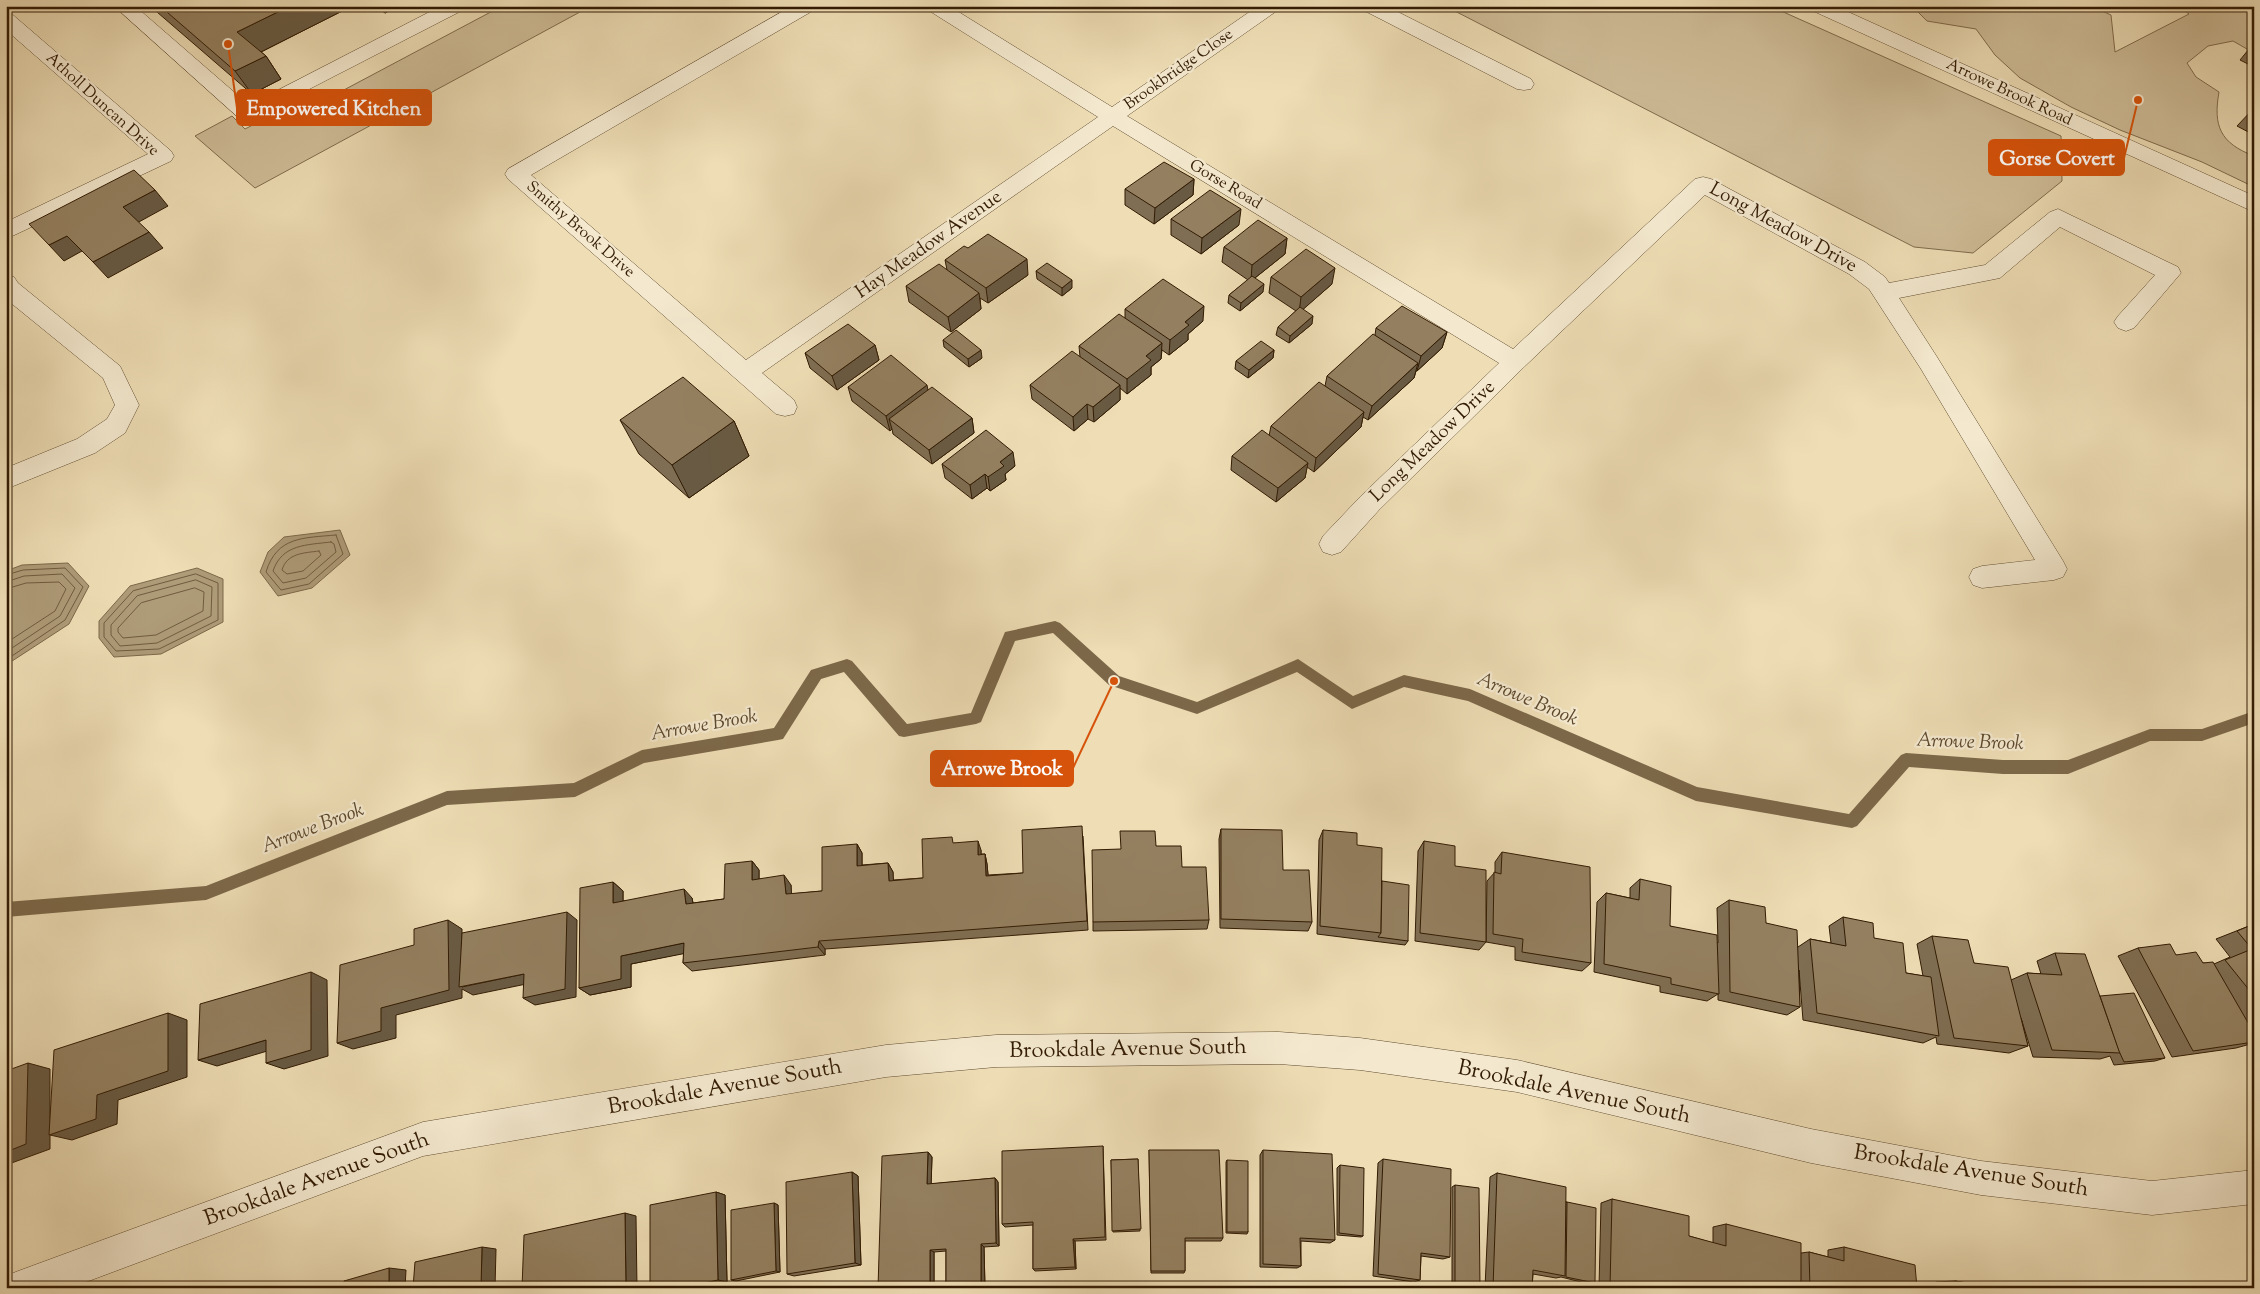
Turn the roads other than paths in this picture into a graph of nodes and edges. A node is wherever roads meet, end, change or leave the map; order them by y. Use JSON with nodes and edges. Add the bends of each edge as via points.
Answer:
{"nodes":[{"id":1,"x":122,"y":6,"type":"edge"},
{"id":2,"x":456,"y":6,"type":"edge"},
{"id":3,"x":807,"y":6,"type":"edge"},
{"id":4,"x":935,"y":6,"type":"edge"},
{"id":5,"x":1270,"y":6,"type":"edge"},
{"id":6,"x":1370,"y":6,"type":"edge"},
{"id":7,"x":1818,"y":6,"type":"edge"},
{"id":8,"x":6,"y":19,"type":"edge"},
{"id":9,"x":1524,"y":84,"type":"dead end"},
{"id":10,"x":1113,"y":117,"type":"junction"},
{"id":11,"x":2254,"y":205,"type":"edge"},
{"id":12,"x":6,"y":231,"type":"edge"},
{"id":13,"x":6,"y":283,"type":"edge"},
{"id":14,"x":1883,"y":293,"type":"junction"},
{"id":15,"x":2126,"y":322,"type":"dead end"},
{"id":16,"x":1515,"y":362,"type":"junction"},
{"id":17,"x":746,"y":372,"type":"junction"},
{"id":18,"x":785,"y":407,"type":"dead end"},
{"id":19,"x":6,"y":479,"type":"edge"},
{"id":20,"x":1332,"y":544,"type":"dead end"},
{"id":21,"x":1982,"y":577,"type":"dead end"},
{"id":22,"x":2254,"y":1187,"type":"edge"},
{"id":23,"x":21,"y":1288,"type":"edge"}],
"edges":[{"from":1,"to":2,"type":"street","via":[[248,114]]},
{"from":3,"to":17,"type":"street","name":"Smithy Brook Drive","via":[[516,174]]},
{"from":4,"to":10,"type":"street","name":"Gorse Road"},
{"from":5,"to":10,"type":"street","name":"Brookbridge Close"},
{"from":6,"to":9,"type":"street"},
{"from":7,"to":11,"type":"street","name":"Arrowe Brook Road"},
{"from":8,"to":12,"type":"street","name":"Atholl Duncan Drive","via":[[164,156]]},
{"from":10,"to":16,"type":"street","name":"Gorse Road"},
{"from":10,"to":17,"type":"street","name":"Hay Meadow Avenue"},
{"from":13,"to":19,"type":"street","via":[[8,288],[112,372],[127,405],[116,426],[86,446]]},
{"from":14,"to":15,"type":"street","via":[[1992,272],[2058,217],[2170,273]]},
{"from":14,"to":16,"type":"street","name":"Long Meadow Drive","via":[[1877,283],[1857,268],[1703,184]]},
{"from":14,"to":21,"type":"street","name":"Long Meadow Drive","via":[[2054,569]]},
{"from":16,"to":20,"type":"street","name":"Long Meadow Drive"},
{"from":17,"to":18,"type":"street","name":"Smithy Brook Drive"},
{"from":22,"to":23,"type":"street","name":"Brookdale Avenue South","via":[[2152,1198],[1981,1178],[1811,1146],[1517,1076],[1360,1054],[1279,1048],[996,1052],[886,1061],[423,1139]]}]}
